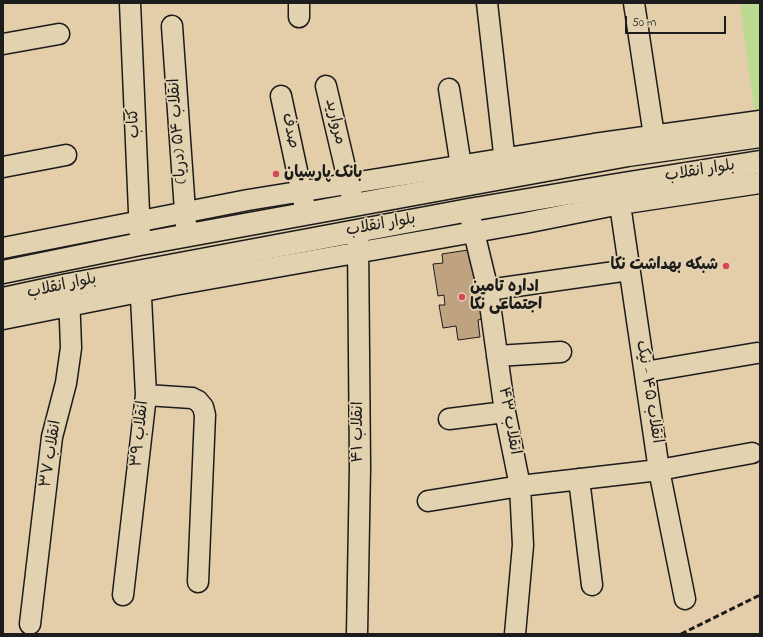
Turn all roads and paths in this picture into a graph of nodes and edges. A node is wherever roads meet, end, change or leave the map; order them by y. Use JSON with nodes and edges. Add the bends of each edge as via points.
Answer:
{"nodes":[{"id":1,"x":130,"y":3,"type":"edge"},
{"id":2,"x":487,"y":3,"type":"edge"},
{"id":3,"x":634,"y":3,"type":"edge"},
{"id":4,"x":172,"y":26,"type":"dead end"},
{"id":5,"x":59,"y":34,"type":"dead end"},
{"id":6,"x":3,"y":44,"type":"edge"},
{"id":7,"x":326,"y":86,"type":"dead end"},
{"id":8,"x":449,"y":88,"type":"dead end"},
{"id":9,"x":281,"y":96,"type":"dead end"},
{"id":10,"x":760,"y":120,"type":"edge"},
{"id":11,"x":760,"y":136,"type":"edge"},
{"id":12,"x":655,"y":144,"type":"junction"},
{"id":13,"x":66,"y":155,"type":"dead end"},
{"id":14,"x":760,"y":162,"type":"edge"},
{"id":15,"x":3,"y":167,"type":"edge"},
{"id":16,"x":506,"y":168,"type":"junction"},
{"id":17,"x":462,"y":176,"type":"junction"},
{"id":18,"x":760,"y":183,"type":"edge"},
{"id":19,"x":348,"y":184,"type":"junction"},
{"id":20,"x":302,"y":192,"type":"junction"},
{"id":21,"x":618,"y":194,"type":"junction"},
{"id":22,"x":353,"y":205,"type":"junction"},
{"id":23,"x":469,"y":210,"type":"junction"},
{"id":24,"x":185,"y":213,"type":"junction"},
{"id":25,"x":306,"y":214,"type":"junction"},
{"id":26,"x":139,"y":222,"type":"junction"},
{"id":27,"x":358,"y":230,"type":"junction"},
{"id":28,"x":473,"y":232,"type":"junction"},
{"id":29,"x":186,"y":235,"type":"junction"},
{"id":30,"x":140,"y":244,"type":"junction"},
{"id":31,"x":3,"y":248,"type":"edge"},
{"id":32,"x":358,"y":253,"type":"junction"},
{"id":33,"x":629,"y":270,"type":"junction"},
{"id":34,"x":3,"y":272,"type":"edge"},
{"id":35,"x":140,"y":282,"type":"junction"},
{"id":36,"x":488,"y":290,"type":"junction"},
{"id":37,"x":69,"y":295,"type":"junction"},
{"id":38,"x":3,"y":299,"type":"edge"},
{"id":39,"x":3,"y":319,"type":"edge"},
{"id":40,"x":561,"y":352,"type":"dead end"},
{"id":41,"x":757,"y":353,"type":"dead end"},
{"id":42,"x":497,"y":356,"type":"junction"},
{"id":43,"x":645,"y":372,"type":"junction"},
{"id":44,"x":146,"y":395,"type":"junction"},
{"id":45,"x":505,"y":412,"type":"junction"},
{"id":46,"x":448,"y":419,"type":"dead end"},
{"id":47,"x":752,"y":453,"type":"dead end"},
{"id":48,"x":659,"y":470,"type":"junction"},
{"id":49,"x":579,"y":479,"type":"junction"},
{"id":50,"x":520,"y":486,"type":"junction"},
{"id":51,"x":428,"y":501,"type":"dead end"},
{"id":52,"x":198,"y":582,"type":"dead end"},
{"id":53,"x":592,"y":585,"type":"dead end"},
{"id":54,"x":123,"y":595,"type":"dead end"},
{"id":55,"x":685,"y":599,"type":"dead end"},
{"id":56,"x":30,"y":624,"type":"dead end"},
{"id":57,"x":357,"y":634,"type":"edge"},
{"id":58,"x":515,"y":634,"type":"edge"}],
"edges":[{"from":1,"to":26,"type":"street","name":"کتاب"},
{"from":2,"to":16,"type":"street"},
{"from":3,"to":12,"type":"street"},
{"from":4,"to":24,"type":"street","name":"انقلاب ۵۴ (دریا)"},
{"from":5,"to":6,"type":"street"},
{"from":7,"to":19,"type":"street","name":"مروارید"},
{"from":8,"to":17,"type":"street"},
{"from":9,"to":20,"type":"street","name":"صدف"},
{"from":10,"to":12,"type":"street"},
{"from":11,"to":12,"type":"main road","name":"بلوار انقلاب"},
{"from":12,"to":16,"type":"main road","name":"بلوار انقلاب"},
{"from":13,"to":15,"type":"street"},
{"from":14,"to":21,"type":"main road","name":"بلوار انقلاب"},
{"from":16,"to":17,"type":"main road","name":"بلوار انقلاب"},
{"from":17,"to":19,"type":"street"},
{"from":17,"to":22,"type":"main road","name":"بلوار انقلاب"},
{"from":18,"to":21,"type":"street"},
{"from":19,"to":20,"type":"street"},
{"from":19,"to":22,"type":"street","name":"مروارید"},
{"from":20,"to":24,"type":"street"},
{"from":20,"to":25,"type":"street","name":"صدف"},
{"from":21,"to":23,"type":"main road","name":"بلوار انقلاب"},
{"from":21,"to":28,"type":"street","via":[[525,223]]},
{"from":21,"to":33,"type":"street","name":"انقلاب ۴۵ - نیک"},
{"from":22,"to":25,"type":"main road","name":"بلوار انقلاب"},
{"from":23,"to":27,"type":"main road","name":"بلوار انقلاب"},
{"from":23,"to":28,"type":"street","name":"انقلاب ۴۳"},
{"from":24,"to":26,"type":"street"},
{"from":24,"to":29,"type":"street","name":"انقلاب ۵۴ (دریا)"},
{"from":25,"to":29,"type":"main road","name":"بلوار انقلاب"},
{"from":26,"to":30,"type":"street","name":"کتاب"},
{"from":26,"to":31,"type":"street"},
{"from":27,"to":32,"type":"street","name":"انقلاب ۴۱"},
{"from":27,"to":35,"type":"main road","name":"بلوار انقلاب"},
{"from":28,"to":32,"type":"street"},
{"from":28,"to":36,"type":"street","name":"انقلاب ۴۳"},
{"from":29,"to":30,"type":"main road","name":"بلوار انقلاب"},
{"from":30,"to":34,"type":"main road","name":"بلوار انقلاب"},
{"from":32,"to":35,"type":"street"},
{"from":32,"to":57,"type":"street","name":"انقلاب ۴۱","via":[[360,468]]},
{"from":33,"to":36,"type":"street"},
{"from":33,"to":43,"type":"street","name":"انقلاب ۴۵ - نیک"},
{"from":35,"to":37,"type":"main road","name":"بلوار انقلاب"},
{"from":35,"to":44,"type":"street","name":"انقلاب ۳۹"},
{"from":36,"to":42,"type":"street","name":"انقلاب ۴۳"},
{"from":37,"to":38,"type":"main road","name":"بلوار انقلاب"},
{"from":37,"to":39,"type":"street"},
{"from":37,"to":56,"type":"street","name":"انقلاب ۳۷","via":[[71,348],[66,383],[52,437]]},
{"from":40,"to":42,"type":"street"},
{"from":41,"to":43,"type":"street"},
{"from":42,"to":45,"type":"street","name":"انقلاب ۴۳"},
{"from":43,"to":48,"type":"street","name":"انقلاب ۴۵ - نیک"},
{"from":44,"to":52,"type":"street","via":[[192,398],[203,407],[205,415]]},
{"from":44,"to":54,"type":"street","name":"انقلاب ۳۹"},
{"from":45,"to":46,"type":"street"},
{"from":45,"to":50,"type":"street","name":"انقلاب ۴۳"},
{"from":47,"to":48,"type":"street"},
{"from":48,"to":49,"type":"street"},
{"from":48,"to":55,"type":"street","name":"انقلاب ۴۵ - نیک"},
{"from":49,"to":50,"type":"street"},
{"from":49,"to":53,"type":"street"},
{"from":50,"to":51,"type":"street"},
{"from":50,"to":58,"type":"street","name":"انقلاب ۴۳","via":[[523,545]]}]}
